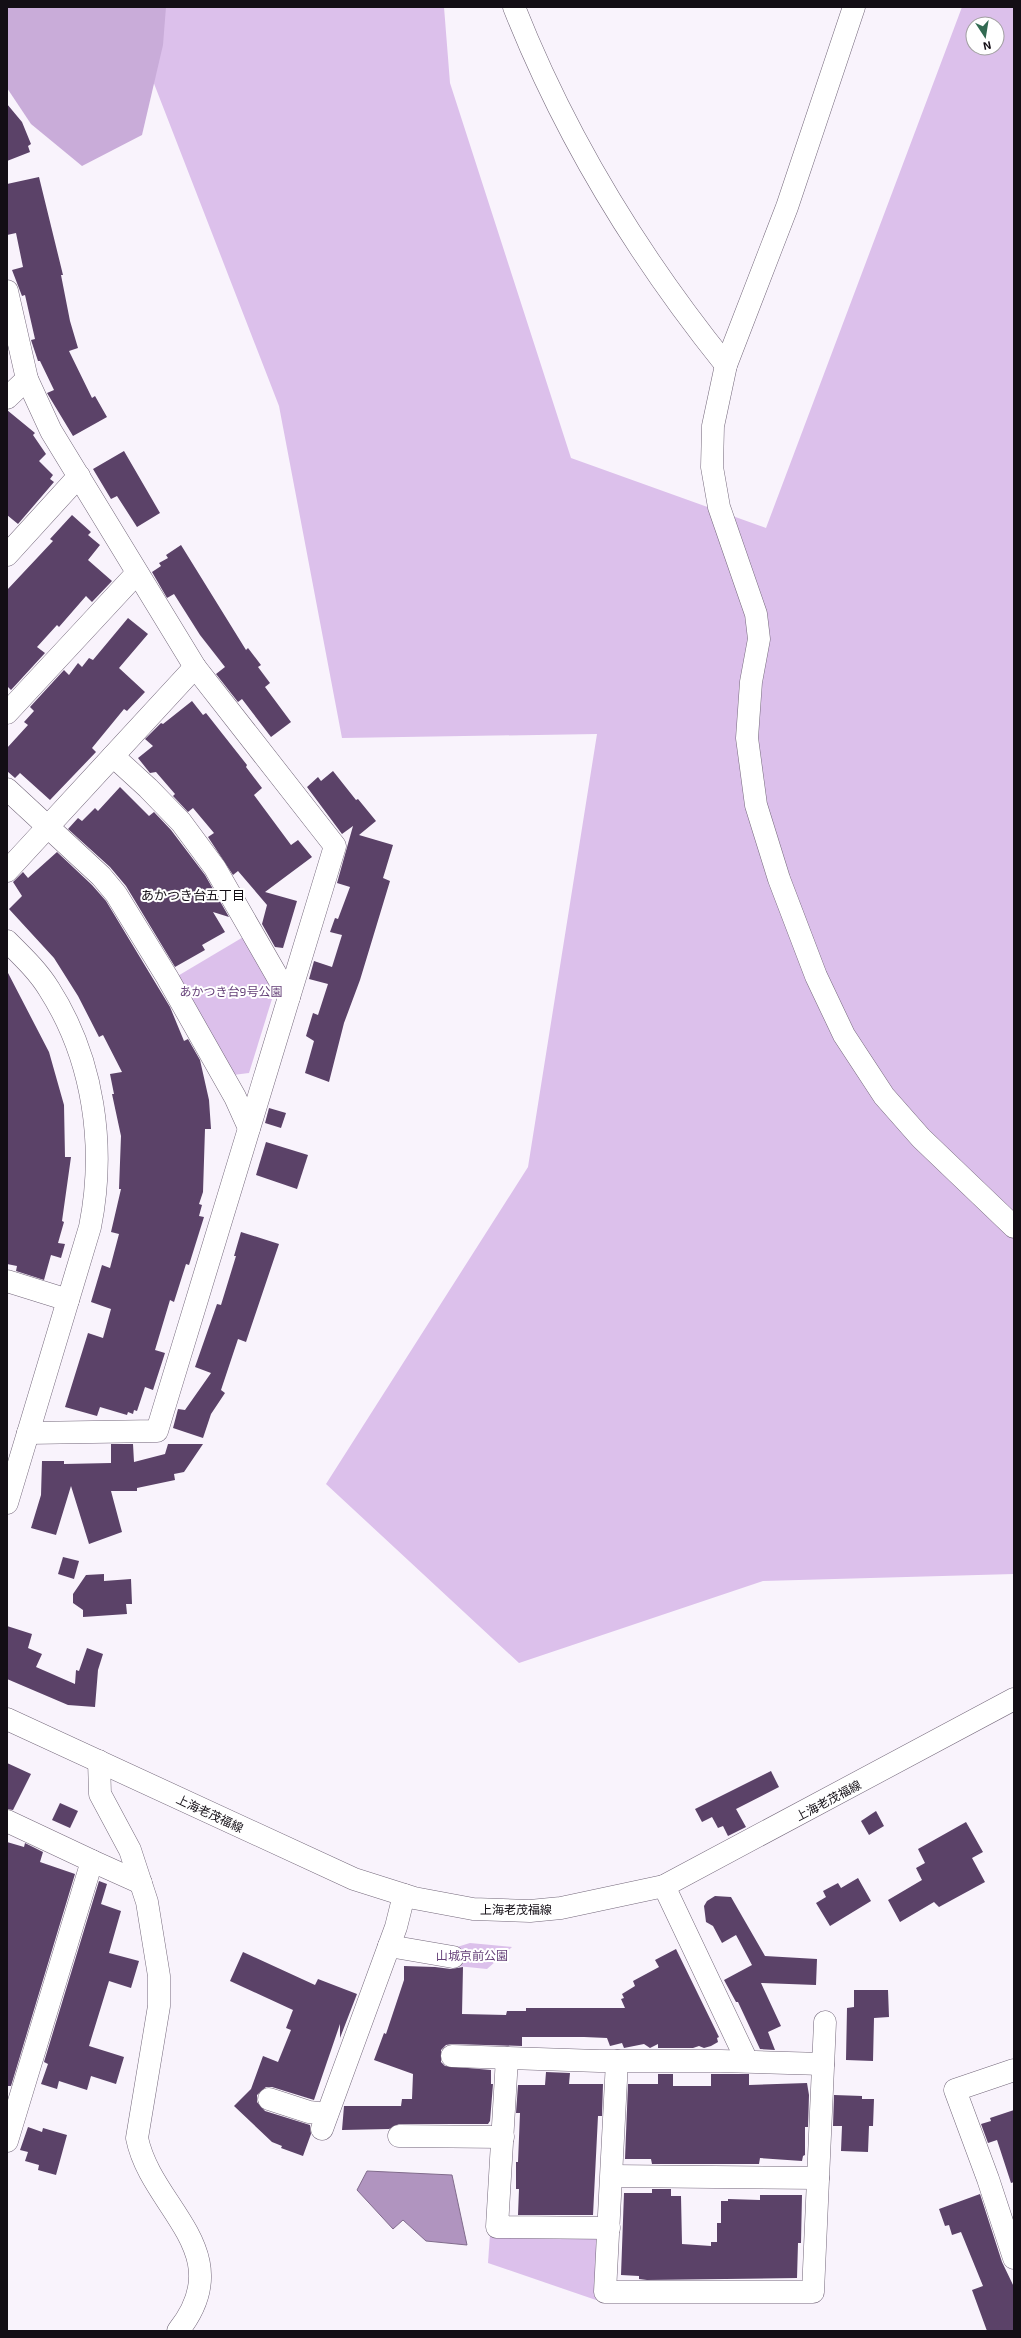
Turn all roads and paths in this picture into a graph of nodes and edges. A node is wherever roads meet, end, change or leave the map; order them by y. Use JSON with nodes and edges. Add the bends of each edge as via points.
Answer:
{"nodes":[{"id":1,"x":514,"y":7,"type":"edge"},
{"id":2,"x":854,"y":7,"type":"edge"},
{"id":3,"x":7,"y":292,"type":"edge"},
{"id":4,"x":726,"y":365,"type":"junction"},
{"id":5,"x":27,"y":379,"type":"junction"},
{"id":6,"x":7,"y":398,"type":"edge"},
{"id":7,"x":79,"y":476,"type":"junction"},
{"id":8,"x":7,"y":555,"type":"edge"},
{"id":9,"x":137,"y":572,"type":"junction"},
{"id":10,"x":195,"y":667,"type":"junction"},
{"id":11,"x":7,"y":713,"type":"edge"},
{"id":12,"x":113,"y":756,"type":"junction"},
{"id":13,"x":7,"y":789,"type":"edge"},
{"id":14,"x":49,"y":826,"type":"junction"},
{"id":15,"x":7,"y":871,"type":"edge"},
{"id":16,"x":7,"y":941,"type":"edge"},
{"id":17,"x":289,"y":996,"type":"junction"},
{"id":18,"x":249,"y":1128,"type":"junction"},
{"id":19,"x":1014,"y":1227,"type":"edge"},
{"id":20,"x":7,"y":1281,"type":"edge"},
{"id":21,"x":68,"y":1300,"type":"junction"},
{"id":22,"x":28,"y":1433,"type":"junction"},
{"id":23,"x":7,"y":1503,"type":"edge"},
{"id":24,"x":1014,"y":1699,"type":"edge"},
{"id":25,"x":7,"y":1719,"type":"edge"},
{"id":26,"x":99,"y":1762,"type":"junction"},
{"id":27,"x":7,"y":1821,"type":"edge"},
{"id":28,"x":92,"y":1861,"type":"junction"},
{"id":29,"x":141,"y":1883,"type":"junction"},
{"id":30,"x":664,"y":1886,"type":"junction"},
{"id":31,"x":404,"y":1895,"type":"junction"},
{"id":32,"x":389,"y":1946,"type":"junction"},
{"id":33,"x":453,"y":1958,"type":"dead end"},
{"id":34,"x":825,"y":2022,"type":"dead end"},
{"id":35,"x":452,"y":2056,"type":"dead end"},
{"id":36,"x":507,"y":2058,"type":"junction"},
{"id":37,"x":617,"y":2061,"type":"junction"},
{"id":38,"x":747,"y":2061,"type":"junction"},
{"id":39,"x":823,"y":2064,"type":"junction"},
{"id":40,"x":1014,"y":2070,"type":"edge"},
{"id":41,"x":269,"y":2099,"type":"dead end"},
{"id":42,"x":8,"y":2134,"type":"edge"},
{"id":43,"x":399,"y":2136,"type":"dead end"},
{"id":44,"x":502,"y":2137,"type":"junction"},
{"id":45,"x":612,"y":2176,"type":"junction"},
{"id":46,"x":818,"y":2178,"type":"junction"},
{"id":47,"x":609,"y":2228,"type":"junction"},
{"id":48,"x":1013,"y":2254,"type":"edge"},
{"id":49,"x":178,"y":2331,"type":"edge"}],
"edges":[{"from":1,"to":4,"type":"street","via":[[550,90],[612,205],[687,318]]},
{"from":2,"to":4,"type":"street","via":[[787,207]]},
{"from":3,"to":5,"type":"street"},
{"from":4,"to":19,"type":"street","via":[[713,426],[712,467],[719,507],[756,614],[759,639],[751,682],[747,738],[756,805],[779,879],[819,983],[844,1035],[880,1090],[921,1138]]},
{"from":5,"to":6,"type":"street"},
{"from":5,"to":7,"type":"street","via":[[52,431]]},
{"from":7,"to":8,"type":"street"},
{"from":7,"to":9,"type":"street"},
{"from":9,"to":10,"type":"street"},
{"from":9,"to":11,"type":"street"},
{"from":10,"to":12,"type":"street"},
{"from":10,"to":17,"type":"street","via":[[335,846]]},
{"from":12,"to":14,"type":"street"},
{"from":12,"to":17,"type":"street","via":[[181,822],[215,868]]},
{"from":13,"to":14,"type":"street"},
{"from":14,"to":15,"type":"street"},
{"from":14,"to":18,"type":"street","via":[[102,876],[128,910],[232,1090]]},
{"from":16,"to":21,"type":"street","via":[[36,971],[63,1013],[78,1049],[92,1098],[98,1148],[95,1202]]},
{"from":17,"to":18,"type":"street"},
{"from":18,"to":22,"type":"street","via":[[157,1431]]},
{"from":20,"to":21,"type":"street"},
{"from":21,"to":22,"type":"street"},
{"from":22,"to":23,"type":"street"},
{"from":24,"to":30,"type":"street","name":"上海老茂福線"},
{"from":25,"to":26,"type":"street","name":"上海老茂福線"},
{"from":26,"to":29,"type":"street","via":[[100,1794],[130,1850]]},
{"from":26,"to":31,"type":"street","name":"上海老茂福線","via":[[354,1879]]},
{"from":27,"to":28,"type":"street"},
{"from":28,"to":29,"type":"street"},
{"from":28,"to":42,"type":"street"},
{"from":29,"to":49,"type":"street","via":[[151,1917],[159,1976],[159,2006],[138,2138],[148,2170],[186,2227],[195,2245],[199,2264],[198,2288],[193,2304]]},
{"from":30,"to":31,"type":"street","name":"上海老茂福線","via":[[561,1908],[530,1911],[473,1909]]},
{"from":30,"to":38,"type":"street"},
{"from":31,"to":32,"type":"street"},
{"from":32,"to":33,"type":"street"},
{"from":32,"to":41,"type":"street","via":[[325,2121],[309,2112]]},
{"from":34,"to":39,"type":"street"},
{"from":35,"to":36,"type":"street"},
{"from":36,"to":37,"type":"street"},
{"from":36,"to":44,"type":"street"},
{"from":37,"to":38,"type":"street"},
{"from":37,"to":45,"type":"street"},
{"from":38,"to":39,"type":"street"},
{"from":39,"to":46,"type":"street"},
{"from":40,"to":48,"type":"street","via":[[956,2090]]},
{"from":43,"to":44,"type":"street"},
{"from":44,"to":47,"type":"street","via":[[498,2227]]},
{"from":45,"to":46,"type":"street"},
{"from":45,"to":47,"type":"street"},
{"from":46,"to":47,"type":"street","via":[[813,2292],[605,2292]]}]}
